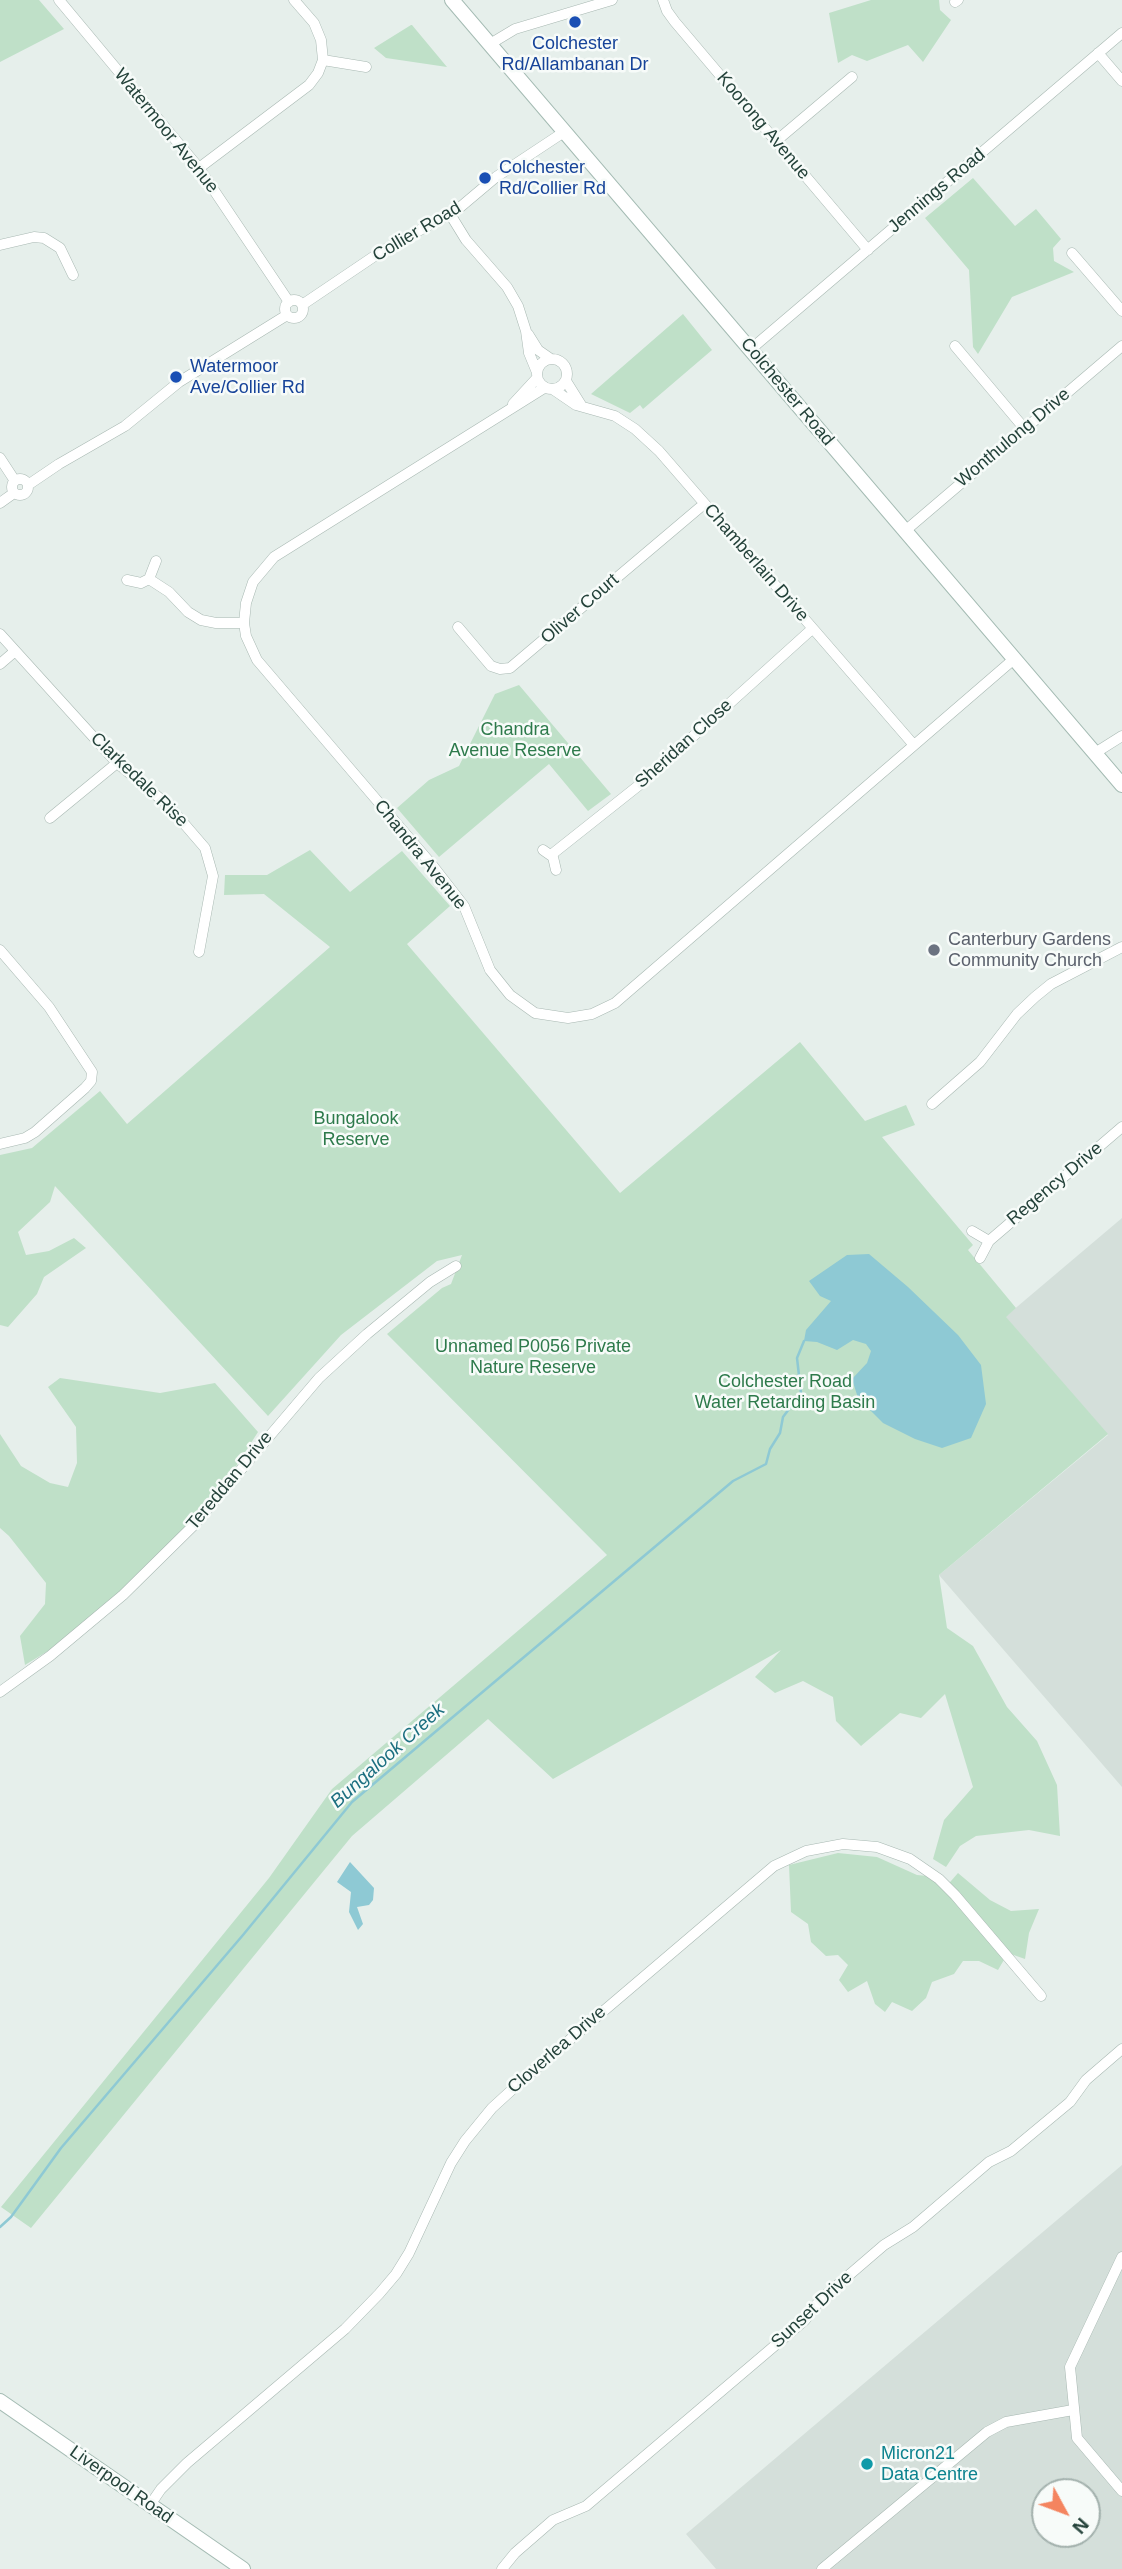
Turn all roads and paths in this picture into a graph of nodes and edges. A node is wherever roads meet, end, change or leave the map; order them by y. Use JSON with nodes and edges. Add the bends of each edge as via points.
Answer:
{"nodes":[{"id":1,"x":59,"y":0,"type":"edge"},
{"id":2,"x":294,"y":0,"type":"edge"},
{"id":3,"x":453,"y":0,"type":"edge"},
{"id":4,"x":612,"y":0,"type":"edge"},
{"id":5,"x":663,"y":0,"type":"edge"},
{"id":6,"x":1122,"y":33,"type":"edge"},
{"id":7,"x":490,"y":44,"type":"junction"},
{"id":8,"x":1098,"y":53,"type":"junction"},
{"id":9,"x":323,"y":60,"type":"junction"},
{"id":10,"x":366,"y":67,"type":"dead end"},
{"id":11,"x":852,"y":77,"type":"dead end"},
{"id":12,"x":1122,"y":81,"type":"edge"},
{"id":13,"x":564,"y":132,"type":"junction"},
{"id":14,"x":775,"y":142,"type":"junction"},
{"id":15,"x":199,"y":168,"type":"junction"},
{"id":16,"x":450,"y":214,"type":"junction"},
{"id":17,"x":0,"y":245,"type":"edge"},
{"id":18,"x":868,"y":250,"type":"junction"},
{"id":19,"x":1072,"y":253,"type":"dead end"},
{"id":20,"x":73,"y":275,"type":"dead end"},
{"id":21,"x":289,"y":302,"type":"junction"},
{"id":22,"x":302,"y":305,"type":"junction"},
{"id":23,"x":1122,"y":311,"type":"edge"},
{"id":24,"x":287,"y":315,"type":"junction"},
{"id":25,"x":526,"y":331,"type":"junction"},
{"id":26,"x":955,"y":346,"type":"dead end"},
{"id":27,"x":1122,"y":346,"type":"edge"},
{"id":28,"x":751,"y":349,"type":"junction"},
{"id":29,"x":551,"y":359,"type":"junction"},
{"id":30,"x":536,"y":374,"type":"junction"},
{"id":31,"x":566,"y":381,"type":"junction"},
{"id":32,"x":549,"y":389,"type":"junction"},
{"id":33,"x":581,"y":405,"type":"junction"},
{"id":34,"x":505,"y":412,"type":"junction"},
{"id":35,"x":1024,"y":428,"type":"junction"},
{"id":36,"x":0,"y":458,"type":"edge"},
{"id":37,"x":15,"y":481,"type":"junction"},
{"id":38,"x":28,"y":485,"type":"junction"},
{"id":39,"x":14,"y":493,"type":"junction"},
{"id":40,"x":0,"y":503,"type":"edge"},
{"id":41,"x":704,"y":504,"type":"junction"},
{"id":42,"x":905,"y":531,"type":"junction"},
{"id":43,"x":156,"y":561,"type":"dead end"},
{"id":44,"x":149,"y":579,"type":"junction"},
{"id":45,"x":127,"y":580,"type":"dead end"},
{"id":46,"x":244,"y":623,"type":"junction"},
{"id":47,"x":458,"y":627,"type":"dead end"},
{"id":48,"x":812,"y":629,"type":"junction"},
{"id":49,"x":0,"y":634,"type":"edge"},
{"id":50,"x":14,"y":652,"type":"junction"},
{"id":51,"x":1014,"y":659,"type":"junction"},
{"id":52,"x":0,"y":664,"type":"edge"},
{"id":53,"x":1122,"y":736,"type":"edge"},
{"id":54,"x":913,"y":744,"type":"junction"},
{"id":55,"x":1095,"y":753,"type":"junction"},
{"id":56,"x":117,"y":763,"type":"junction"},
{"id":57,"x":1122,"y":785,"type":"edge"},
{"id":58,"x":50,"y":818,"type":"dead end"},
{"id":59,"x":556,"y":870,"type":"dead end"},
{"id":60,"x":1122,"y":947,"type":"edge"},
{"id":61,"x":0,"y":950,"type":"edge"},
{"id":62,"x":199,"y":952,"type":"dead end"},
{"id":63,"x":932,"y":1104,"type":"dead end"},
{"id":64,"x":1122,"y":1127,"type":"edge"},
{"id":65,"x":0,"y":1144,"type":"edge"},
{"id":66,"x":972,"y":1231,"type":"dead end"},
{"id":67,"x":989,"y":1241,"type":"junction"},
{"id":68,"x":980,"y":1258,"type":"dead end"},
{"id":69,"x":456,"y":1266,"type":"dead end"},
{"id":70,"x":0,"y":1692,"type":"edge"},
{"id":71,"x":1041,"y":1996,"type":"dead end"},
{"id":72,"x":1122,"y":2049,"type":"edge"},
{"id":73,"x":1122,"y":2256,"type":"edge"},
{"id":74,"x":0,"y":2401,"type":"edge"},
{"id":75,"x":1073,"y":2410,"type":"junction"},
{"id":76,"x":1122,"y":2491,"type":"edge"},
{"id":77,"x":150,"y":2505,"type":"junction"},
{"id":78,"x":243,"y":2569,"type":"edge"},
{"id":79,"x":502,"y":2569,"type":"edge"},
{"id":80,"x":822,"y":2569,"type":"edge"}],
"edges":[{"from":1,"to":15,"type":"street","name":"Watermoor Avenue"},
{"from":2,"to":9,"type":"street","via":[[314,23]]},
{"from":3,"to":7,"type":"main road","name":"Colchester Road"},
{"from":4,"to":7,"type":"street","via":[[515,29]]},
{"from":5,"to":14,"type":"street","name":"Koorong Avenue","via":[[675,22]]},
{"from":6,"to":8,"type":"street","name":"Jennings Road"},
{"from":7,"to":13,"type":"main road","name":"Colchester Road"},
{"from":8,"to":12,"type":"street"},
{"from":8,"to":18,"type":"street","name":"Jennings Road"},
{"from":9,"to":10,"type":"street"},
{"from":9,"to":15,"type":"street","via":[[309,85]]},
{"from":11,"to":14,"type":"street"},
{"from":13,"to":16,"type":"street","name":"Collier Road"},
{"from":13,"to":28,"type":"main road","name":"Colchester Road"},
{"from":14,"to":18,"type":"street","name":"Koorong Avenue"},
{"from":15,"to":21,"type":"street","name":"Watermoor Avenue"},
{"from":16,"to":22,"type":"street","name":"Collier Road","via":[[383,251]]},
{"from":16,"to":25,"type":"street","via":[[507,287]]},
{"from":17,"to":20,"type":"street","via":[[44,238],[60,248]]},
{"from":18,"to":28,"type":"street","name":"Jennings Road"},
{"from":19,"to":23,"type":"street"},
{"from":21,"to":22,"type":"street"},
{"from":21,"to":24,"type":"street"},
{"from":22,"to":24,"type":"street","via":[[299,317]]},
{"from":24,"to":38,"type":"street","via":[[179,382],[125,426]]},
{"from":25,"to":29,"type":"street","via":[[538,350]]},
{"from":25,"to":30,"type":"street"},
{"from":26,"to":35,"type":"street"},
{"from":27,"to":35,"type":"street","name":"Wonthulong Drive"},
{"from":28,"to":42,"type":"main road","name":"Colchester Road"},
{"from":29,"to":30,"type":"street","via":[[542,363]]},
{"from":29,"to":31,"type":"street","via":[[564,366]]},
{"from":30,"to":32,"type":"street"},
{"from":30,"to":34,"type":"street"},
{"from":31,"to":32,"type":"street"},
{"from":31,"to":33,"type":"street"},
{"from":32,"to":33,"type":"street","name":"Chamberlain Drive"},
{"from":32,"to":34,"type":"street"},
{"from":33,"to":41,"type":"street","name":"Chamberlain Drive","via":[[615,416],[635,429]]},
{"from":34,"to":46,"type":"street","via":[[274,557],[253,582]]},
{"from":35,"to":42,"type":"street","name":"Wonthulong Drive"},
{"from":36,"to":37,"type":"street"},
{"from":37,"to":38,"type":"street","via":[[23,479]]},
{"from":37,"to":39,"type":"street"},
{"from":38,"to":39,"type":"street","via":[[24,494]]},
{"from":39,"to":40,"type":"street"},
{"from":41,"to":47,"type":"street","name":"Oliver Court","via":[[510,668],[491,666]]},
{"from":41,"to":48,"type":"street","name":"Chamberlain Drive"},
{"from":42,"to":51,"type":"main road","name":"Colchester Road"},
{"from":43,"to":44,"type":"street"},
{"from":44,"to":45,"type":"street","via":[[141,583]]},
{"from":44,"to":46,"type":"street","via":[[201,620]]},
{"from":46,"to":54,"type":"street","name":"Chandra Avenue","via":[[250,647],[266,671],[464,905],[489,970],[535,1013],[568,1018],[615,1003]]},
{"from":48,"to":54,"type":"street","name":"Chamberlain Drive"},
{"from":48,"to":59,"type":"street","name":"Sheridan Close","via":[[638,786],[547,852]]},
{"from":49,"to":50,"type":"street","name":"Clarkedale Rise"},
{"from":50,"to":52,"type":"street"},
{"from":50,"to":56,"type":"street","name":"Clarkedale Rise"},
{"from":51,"to":54,"type":"street","name":"Chandra Avenue"},
{"from":51,"to":55,"type":"main road","name":"Colchester Road"},
{"from":53,"to":55,"type":"street"},
{"from":55,"to":57,"type":"main road","name":"Colchester Road"},
{"from":56,"to":58,"type":"street"},
{"from":56,"to":62,"type":"street","name":"Clarkedale Rise","via":[[168,805],[205,848],[213,876]]},
{"from":60,"to":63,"type":"street","via":[[1035,997],[981,1062]]},
{"from":61,"to":65,"type":"street","via":[[48,1007],[92,1072],[85,1088],[35,1132]]},
{"from":64,"to":67,"type":"street","name":"Regency Drive"},
{"from":66,"to":67,"type":"street"},
{"from":67,"to":68,"type":"street","name":"Regency Drive"},
{"from":69,"to":70,"type":"street","name":"Tereddan Drive","via":[[430,1282],[319,1378],[193,1526],[123,1595]]},
{"from":71,"to":77,"type":"street","name":"Cloverlea Drive","via":[[947,1887],[910,1859],[877,1847],[843,1844],[806,1851],[774,1866],[492,2108],[451,2163],[408,2253],[379,2294],[345,2329],[187,2463]]},
{"from":72,"to":79,"type":"street","name":"Sunset Drive","via":[[1086,2080],[1070,2102],[1012,2151],[989,2162],[913,2227],[884,2245],[820,2300],[805,2320],[586,2506],[553,2520]]},
{"from":73,"to":75,"type":"street","via":[[1070,2367]]},
{"from":74,"to":77,"type":"main road","name":"Liverpool Road"},
{"from":75,"to":76,"type":"street","via":[[1077,2438]]},
{"from":75,"to":80,"type":"street","via":[[1006,2422],[987,2431]]},
{"from":77,"to":78,"type":"main road","name":"Liverpool Road"}]}
